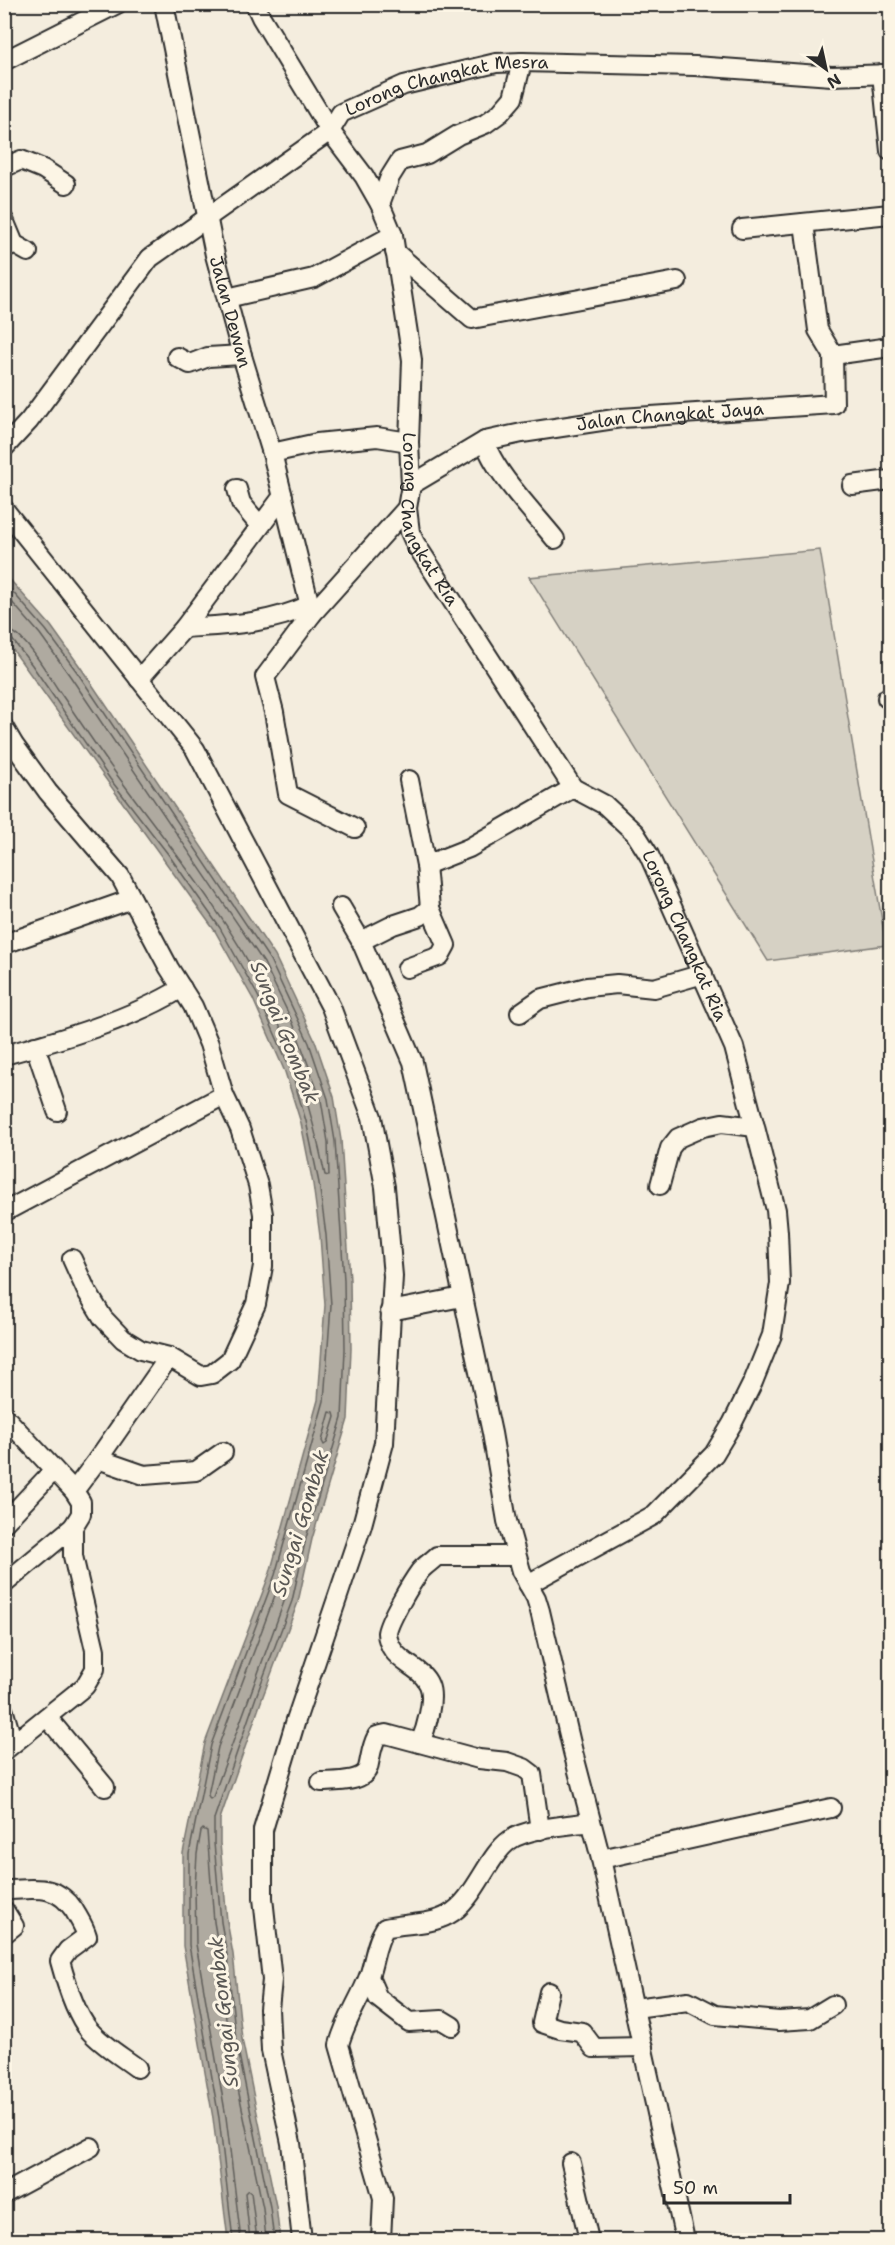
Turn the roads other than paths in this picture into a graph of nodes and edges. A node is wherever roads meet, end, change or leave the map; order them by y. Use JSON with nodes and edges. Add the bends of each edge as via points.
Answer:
{"nodes":[{"id":1,"x":117,"y":4,"type":"edge"},
{"id":2,"x":164,"y":4,"type":"edge"},
{"id":3,"x":255,"y":4,"type":"edge"},
{"id":4,"x":4,"y":60,"type":"edge"},
{"id":5,"x":522,"y":62,"type":"junction"},
{"id":6,"x":886,"y":74,"type":"edge"},
{"id":7,"x":330,"y":131,"type":"junction"},
{"id":8,"x":891,"y":151,"type":"edge"},
{"id":9,"x":5,"y":168,"type":"edge"},
{"id":10,"x":66,"y":184,"type":"dead end"},
{"id":11,"x":380,"y":204,"type":"junction"},
{"id":12,"x":891,"y":214,"type":"edge"},
{"id":13,"x":206,"y":217,"type":"junction"},
{"id":14,"x":4,"y":220,"type":"edge"},
{"id":15,"x":804,"y":223,"type":"junction"},
{"id":16,"x":742,"y":229,"type":"dead end"},
{"id":17,"x":394,"y":244,"type":"junction"},
{"id":18,"x":28,"y":252,"type":"dead end"},
{"id":19,"x":677,"y":281,"type":"dead end"},
{"id":20,"x":227,"y":298,"type":"junction"},
{"id":21,"x":891,"y":347,"type":"edge"},
{"id":22,"x":242,"y":355,"type":"junction"},
{"id":23,"x":833,"y":355,"type":"junction"},
{"id":24,"x":177,"y":357,"type":"dead end"},
{"id":25,"x":485,"y":441,"type":"junction"},
{"id":26,"x":409,"y":442,"type":"junction"},
{"id":27,"x":4,"y":448,"type":"edge"},
{"id":28,"x":272,"y":453,"type":"junction"},
{"id":29,"x":891,"y":480,"type":"edge"},
{"id":30,"x":411,"y":484,"type":"junction"},
{"id":31,"x":852,"y":485,"type":"dead end"},
{"id":32,"x":237,"y":489,"type":"dead end"},
{"id":33,"x":283,"y":496,"type":"junction"},
{"id":34,"x":406,"y":508,"type":"junction"},
{"id":35,"x":4,"y":509,"type":"edge"},
{"id":36,"x":260,"y":526,"type":"junction"},
{"id":37,"x":555,"y":539,"type":"dead end"},
{"id":38,"x":311,"y":610,"type":"junction"},
{"id":39,"x":184,"y":628,"type":"junction"},
{"id":40,"x":139,"y":679,"type":"junction"},
{"id":41,"x":4,"y":728,"type":"edge"},
{"id":42,"x":409,"y":780,"type":"dead end"},
{"id":43,"x":573,"y":788,"type":"junction"},
{"id":44,"x":355,"y":828,"type":"dead end"},
{"id":45,"x":426,"y":865,"type":"junction"},
{"id":46,"x":132,"y":899,"type":"junction"},
{"id":47,"x":341,"y":907,"type":"dead end"},
{"id":48,"x":430,"y":908,"type":"junction"},
{"id":49,"x":361,"y":941,"type":"junction"},
{"id":50,"x":4,"y":944,"type":"edge"},
{"id":51,"x":407,"y":968,"type":"dead end"},
{"id":52,"x":703,"y":974,"type":"junction"},
{"id":53,"x":182,"y":988,"type":"junction"},
{"id":54,"x":520,"y":1013,"type":"dead end"},
{"id":55,"x":35,"y":1046,"type":"junction"},
{"id":56,"x":4,"y":1055,"type":"edge"},
{"id":57,"x":224,"y":1095,"type":"junction"},
{"id":58,"x":57,"y":1111,"type":"dead end"},
{"id":59,"x":755,"y":1126,"type":"junction"},
{"id":60,"x":660,"y":1185,"type":"dead end"},
{"id":61,"x":4,"y":1212,"type":"edge"},
{"id":62,"x":72,"y":1259,"type":"dead end"},
{"id":63,"x":462,"y":1297,"type":"junction"},
{"id":64,"x":390,"y":1311,"type":"junction"},
{"id":65,"x":169,"y":1357,"type":"junction"},
{"id":66,"x":4,"y":1416,"type":"edge"},
{"id":67,"x":223,"y":1452,"type":"dead end"},
{"id":68,"x":98,"y":1459,"type":"junction"},
{"id":69,"x":54,"y":1470,"type":"junction"},
{"id":70,"x":74,"y":1491,"type":"junction"},
{"id":71,"x":4,"y":1523,"type":"edge"},
{"id":72,"x":73,"y":1527,"type":"junction"},
{"id":73,"x":516,"y":1556,"type":"junction"},
{"id":74,"x":4,"y":1584,"type":"edge"},
{"id":75,"x":528,"y":1584,"type":"junction"},
{"id":76,"x":4,"y":1712,"type":"edge"},
{"id":77,"x":47,"y":1717,"type":"junction"},
{"id":78,"x":420,"y":1743,"type":"junction"},
{"id":79,"x":9,"y":1747,"type":"edge"},
{"id":80,"x":321,"y":1782,"type":"dead end"},
{"id":81,"x":105,"y":1787,"type":"dead end"},
{"id":82,"x":831,"y":1808,"type":"dead end"},
{"id":83,"x":591,"y":1822,"type":"junction"},
{"id":84,"x":540,"y":1830,"type":"junction"},
{"id":85,"x":601,"y":1859,"type":"junction"},
{"id":86,"x":4,"y":1890,"type":"edge"},
{"id":87,"x":4,"y":1910,"type":"edge"},
{"id":88,"x":4,"y":1934,"type":"edge"},
{"id":89,"x":369,"y":1977,"type":"junction"},
{"id":90,"x":549,"y":1992,"type":"dead end"},
{"id":91,"x":833,"y":2005,"type":"dead end"},
{"id":92,"x":635,"y":2008,"type":"junction"},
{"id":93,"x":452,"y":2026,"type":"dead end"},
{"id":94,"x":643,"y":2047,"type":"junction"},
{"id":95,"x":137,"y":2068,"type":"dead end"},
{"id":96,"x":91,"y":2147,"type":"dead end"},
{"id":97,"x":570,"y":2163,"type":"dead end"},
{"id":98,"x":4,"y":2194,"type":"edge"},
{"id":99,"x":302,"y":2241,"type":"edge"},
{"id":100,"x":381,"y":2241,"type":"edge"},
{"id":101,"x":589,"y":2241,"type":"edge"},
{"id":102,"x":685,"y":2241,"type":"edge"}],
"edges":[{"from":1,"to":4,"type":"street"},
{"from":2,"to":13,"type":"street","name":"Jalan Dewan"},
{"from":3,"to":7,"type":"street","name":"Lorong Changkat Ria"},
{"from":5,"to":6,"type":"street","name":"Lorong Changkat Mesra","via":[[695,66],[832,76]]},
{"from":5,"to":7,"type":"street","name":"Lorong Changkat Mesra","via":[[496,63],[404,85],[341,113]]},
{"from":5,"to":11,"type":"street","via":[[513,98],[500,113],[427,154],[400,161]]},
{"from":6,"to":8,"type":"street"},
{"from":7,"to":11,"type":"street","name":"Lorong Changkat Ria"},
{"from":7,"to":13,"type":"street","name":"Lorong Changkat Mesra"},
{"from":9,"to":10,"type":"street","via":[[21,160]]},
{"from":11,"to":17,"type":"street","name":"Lorong Changkat Ria"},
{"from":12,"to":15,"type":"street"},
{"from":13,"to":20,"type":"street","name":"Jalan Dewan"},
{"from":13,"to":27,"type":"street","name":"Lorong Changkat Mesra","via":[[150,258],[29,421]]},
{"from":14,"to":18,"type":"street","via":[[14,244]]},
{"from":15,"to":16,"type":"street"},
{"from":15,"to":23,"type":"street","via":[[818,330]]},
{"from":17,"to":19,"type":"street","name":"Lorong Changkat Ria","via":[[472,318]]},
{"from":17,"to":20,"type":"street","via":[[314,278]]},
{"from":17,"to":26,"type":"street","name":"Lorong Changkat Ria","via":[[412,360]]},
{"from":20,"to":22,"type":"street","name":"Jalan Dewan"},
{"from":21,"to":23,"type":"street"},
{"from":22,"to":24,"type":"street","via":[[208,357],[190,364]]},
{"from":22,"to":28,"type":"street","name":"Jalan Dewan"},
{"from":23,"to":25,"type":"street","name":"Jalan Changkat Jaya","via":[[834,404],[621,418]]},
{"from":25,"to":30,"type":"street","name":"Jalan Changkat Jaya"},
{"from":25,"to":37,"type":"street","via":[[487,451],[508,481]]},
{"from":26,"to":28,"type":"street","via":[[377,437],[317,443]]},
{"from":26,"to":30,"type":"street","name":"Lorong Changkat Ria"},
{"from":28,"to":33,"type":"street","name":"Jalan Dewan"},
{"from":29,"to":31,"type":"street"},
{"from":30,"to":34,"type":"street","name":"Lorong Changkat Ria"},
{"from":32,"to":36,"type":"street","via":[[241,503]]},
{"from":33,"to":36,"type":"street"},
{"from":33,"to":38,"type":"street","name":"Jalan Dewan"},
{"from":34,"to":38,"type":"street"},
{"from":34,"to":43,"type":"street","name":"Lorong Changkat Ria","via":[[415,543]]},
{"from":35,"to":40,"type":"street"},
{"from":36,"to":39,"type":"street"},
{"from":38,"to":39,"type":"street","via":[[248,623]]},
{"from":38,"to":44,"type":"street","via":[[265,677],[288,794]]},
{"from":39,"to":40,"type":"street"},
{"from":40,"to":64,"type":"street","via":[[195,749],[331,1007],[372,1117],[385,1187],[393,1276]]},
{"from":41,"to":46,"type":"street","via":[[48,792],[120,876]]},
{"from":42,"to":45,"type":"street"},
{"from":43,"to":45,"type":"street","via":[[469,848]]},
{"from":43,"to":52,"type":"street","name":"Lorong Changkat Ria","via":[[605,805],[635,833],[663,882]]},
{"from":45,"to":48,"type":"street"},
{"from":46,"to":50,"type":"street"},
{"from":46,"to":53,"type":"street"},
{"from":47,"to":49,"type":"street"},
{"from":48,"to":49,"type":"street"},
{"from":48,"to":51,"type":"street","via":[[446,945],[440,956]]},
{"from":49,"to":63,"type":"street","via":[[413,1062]]},
{"from":52,"to":54,"type":"street","via":[[654,988],[616,984],[587,987],[540,999]]},
{"from":52,"to":59,"type":"street","name":"Lorong Changkat Ria","via":[[734,1047]]},
{"from":53,"to":55,"type":"street","via":[[157,1004]]},
{"from":53,"to":57,"type":"street","via":[[209,1044]]},
{"from":55,"to":56,"type":"street"},
{"from":55,"to":58,"type":"street"},
{"from":57,"to":61,"type":"street"},
{"from":57,"to":65,"type":"street","via":[[258,1185],[263,1266],[256,1304],[230,1360],[213,1374],[201,1376]]},
{"from":59,"to":60,"type":"street","via":[[722,1124],[678,1138],[670,1148]]},
{"from":59,"to":75,"type":"street","name":"Lorong Changkat Ria","via":[[776,1210],[780,1282],[772,1335],[738,1414],[714,1455],[654,1515]]},
{"from":62,"to":65,"type":"street","via":[[103,1318],[123,1339],[141,1350]]},
{"from":63,"to":64,"type":"street"},
{"from":63,"to":73,"type":"street"},
{"from":64,"to":99,"type":"street","via":[[384,1443],[362,1525],[263,1830],[263,1898],[272,1980],[271,2050],[291,2143]]},
{"from":65,"to":68,"type":"street"},
{"from":66,"to":69,"type":"street"},
{"from":67,"to":68,"type":"street","via":[[196,1471],[144,1475]]},
{"from":68,"to":70,"type":"street"},
{"from":69,"to":70,"type":"street"},
{"from":69,"to":71,"type":"street"},
{"from":70,"to":72,"type":"street","via":[[81,1502],[81,1514]]},
{"from":72,"to":74,"type":"street"},
{"from":72,"to":77,"type":"street","via":[[73,1556],[95,1650],[95,1669],[86,1686]]},
{"from":73,"to":75,"type":"street"},
{"from":73,"to":78,"type":"street","via":[[437,1556],[421,1570],[390,1623],[387,1635],[392,1648],[402,1661],[422,1672],[430,1686],[426,1730]]},
{"from":75,"to":83,"type":"street","via":[[536,1598]]},
{"from":76,"to":79,"type":"street"},
{"from":77,"to":79,"type":"street"},
{"from":77,"to":81,"type":"street"},
{"from":78,"to":80,"type":"street","via":[[386,1734],[377,1736],[364,1775]]},
{"from":78,"to":84,"type":"street","via":[[524,1768],[532,1774]]},
{"from":82,"to":85,"type":"street"},
{"from":83,"to":84,"type":"street"},
{"from":83,"to":85,"type":"street"},
{"from":84,"to":89,"type":"street","via":[[510,1840],[450,1914],[385,1928],[377,1940]]},
{"from":85,"to":92,"type":"street"},
{"from":86,"to":95,"type":"street","via":[[60,1893],[69,1904],[87,1936],[60,1961],[76,2006],[87,2028]]},
{"from":87,"to":88,"type":"street","via":[[14,1926]]},
{"from":89,"to":93,"type":"street","via":[[378,1998],[409,2022],[442,2020]]},
{"from":89,"to":100,"type":"street","via":[[344,2026],[339,2045],[383,2198]]},
{"from":90,"to":94,"type":"street","via":[[542,2023],[582,2032],[594,2048]]},
{"from":91,"to":92,"type":"street","via":[[810,2019],[778,2021],[715,2015],[688,2001]]},
{"from":92,"to":94,"type":"street"},
{"from":94,"to":102,"type":"street"},
{"from":96,"to":98,"type":"street"},
{"from":97,"to":101,"type":"street"}]}
